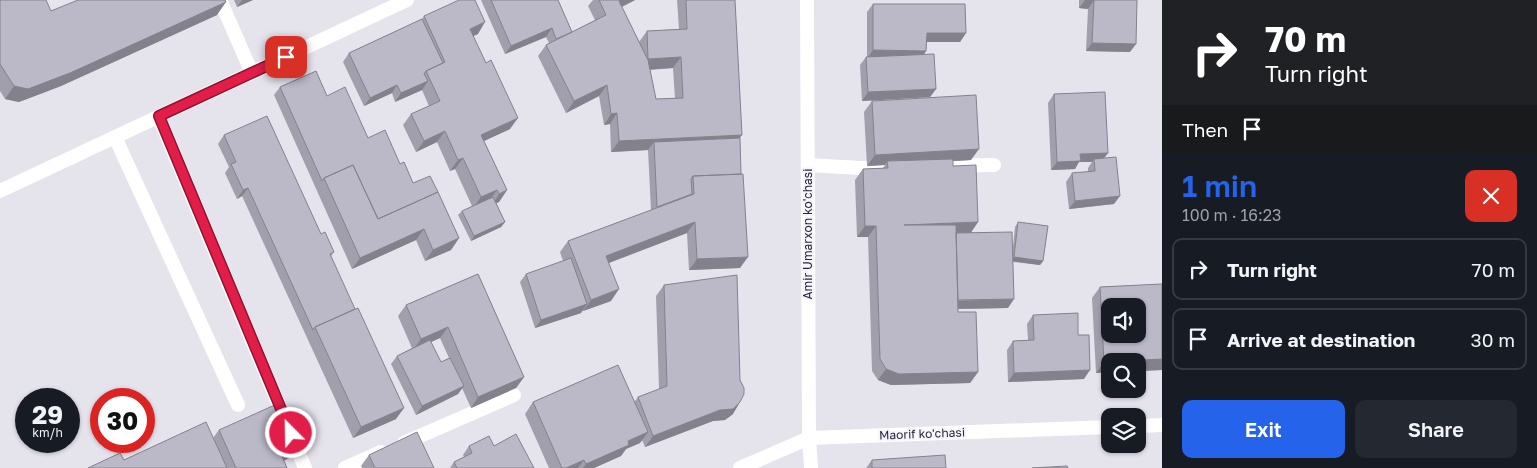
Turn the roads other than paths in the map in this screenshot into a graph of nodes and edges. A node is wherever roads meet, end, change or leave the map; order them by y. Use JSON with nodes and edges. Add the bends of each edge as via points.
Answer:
{"nodes":[{"id":1,"x":220,"y":0,"type":"edge"},
{"id":2,"x":407,"y":0,"type":"edge"},
{"id":3,"x":807,"y":0,"type":"edge"},
{"id":4,"x":252,"y":73,"type":"junction"},
{"id":5,"x":159,"y":116,"type":"junction"},
{"id":6,"x":115,"y":137,"type":"junction"},
{"id":7,"x":994,"y":164,"type":"dead end"},
{"id":8,"x":808,"y":165,"type":"junction"},
{"id":9,"x":0,"y":191,"type":"edge"},
{"id":10,"x":514,"y":395,"type":"edge"},
{"id":11,"x":238,"y":405,"type":"dead end"},
{"id":12,"x":1162,"y":425,"type":"edge"},
{"id":13,"x":1146,"y":426,"type":"edge"},
{"id":14,"x":1101,"y":427,"type":"edge"},
{"id":15,"x":809,"y":438,"type":"junction"},
{"id":16,"x":306,"y":468,"type":"edge"},
{"id":17,"x":346,"y":468,"type":"edge"},
{"id":18,"x":740,"y":468,"type":"edge"},
{"id":19,"x":811,"y":468,"type":"edge"}],
"edges":[{"from":1,"to":4,"type":"street"},
{"from":2,"to":4,"type":"street"},
{"from":3,"to":8,"type":"street","name":"Amir Umarxon ko'chasi"},
{"from":4,"to":5,"type":"street"},
{"from":5,"to":6,"type":"street"},
{"from":5,"to":16,"type":"street"},
{"from":6,"to":9,"type":"street"},
{"from":6,"to":11,"type":"street"},
{"from":7,"to":8,"type":"street","via":[[860,168]]},
{"from":8,"to":15,"type":"street","name":"Amir Umarxon ko'chasi"},
{"from":10,"to":17,"type":"street"},
{"from":12,"to":13,"type":"street"},
{"from":14,"to":15,"type":"street","name":"Maorif ko'chasi"},
{"from":15,"to":18,"type":"street","name":"Maorif ko'chasi"},
{"from":15,"to":19,"type":"street","name":"Amir Umarxon ko'chasi"}]}
